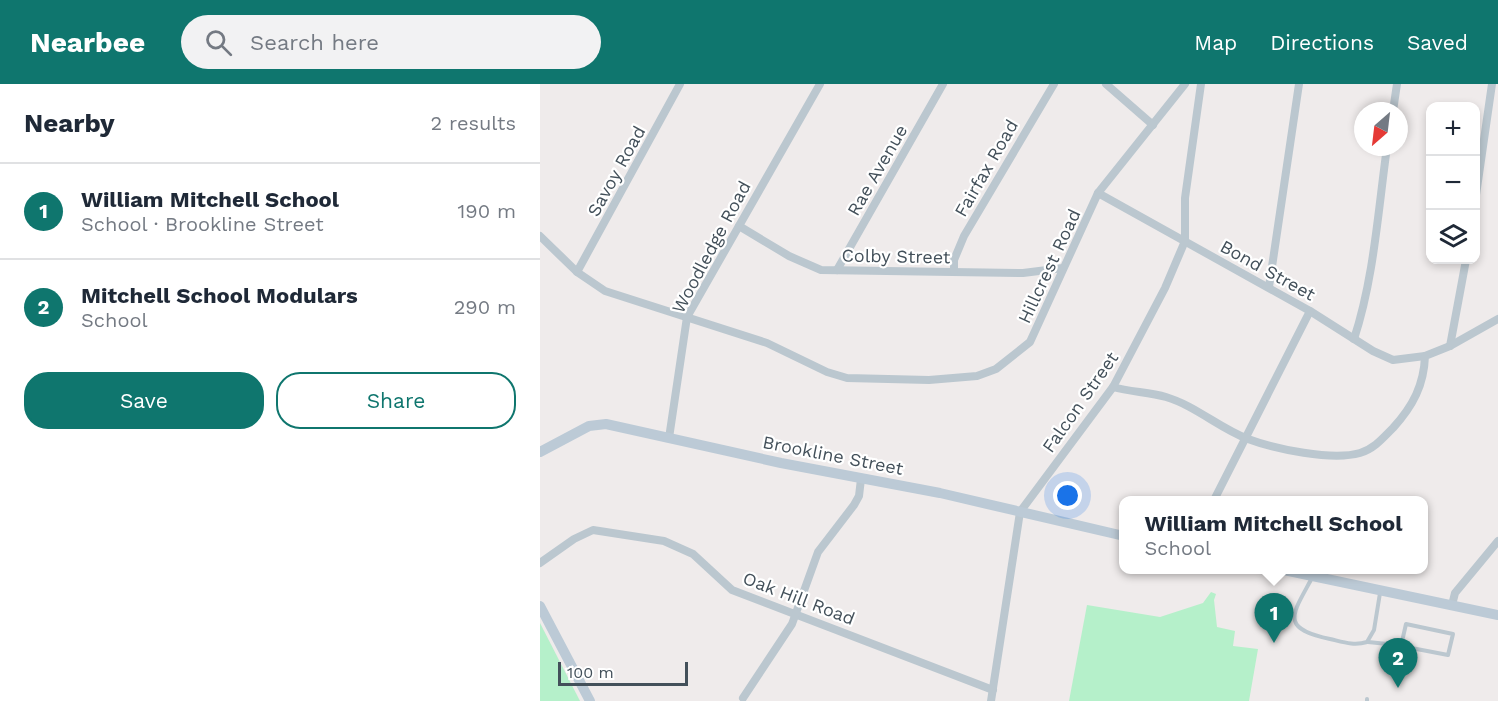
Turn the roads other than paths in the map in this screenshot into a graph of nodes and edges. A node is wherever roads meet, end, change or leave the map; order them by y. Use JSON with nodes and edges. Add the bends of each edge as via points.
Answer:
{"nodes":[{"id":1,"x":680,"y":84,"type":"edge"},
{"id":2,"x":820,"y":84,"type":"edge"},
{"id":3,"x":943,"y":84,"type":"edge"},
{"id":4,"x":1054,"y":84,"type":"edge"},
{"id":5,"x":1106,"y":84,"type":"edge"},
{"id":6,"x":1185,"y":84,"type":"edge"},
{"id":7,"x":1201,"y":84,"type":"edge"},
{"id":8,"x":1299,"y":84,"type":"edge"},
{"id":9,"x":1397,"y":84,"type":"edge"},
{"id":10,"x":1492,"y":84,"type":"edge"},
{"id":11,"x":1394,"y":102,"type":"edge"},
{"id":12,"x":1153,"y":125,"type":"junction"},
{"id":13,"x":1386,"y":156,"type":"edge"},
{"id":14,"x":1480,"y":167,"type":"edge"},
{"id":15,"x":1098,"y":193,"type":"junction"},
{"id":16,"x":740,"y":226,"type":"junction"},
{"id":17,"x":540,"y":236,"type":"edge"},
{"id":18,"x":1185,"y":241,"type":"junction"},
{"id":19,"x":1465,"y":264,"type":"edge"},
{"id":20,"x":1063,"y":268,"type":"junction"},
{"id":21,"x":837,"y":270,"type":"junction"},
{"id":22,"x":954,"y":271,"type":"junction"},
{"id":23,"x":577,"y":272,"type":"junction"},
{"id":24,"x":1269,"y":287,"type":"junction"},
{"id":25,"x":1310,"y":311,"type":"junction"},
{"id":26,"x":687,"y":317,"type":"junction"},
{"id":27,"x":1498,"y":319,"type":"edge"},
{"id":28,"x":1353,"y":339,"type":"junction"},
{"id":29,"x":1450,"y":346,"type":"junction"},
{"id":30,"x":1425,"y":356,"type":"junction"},
{"id":31,"x":1113,"y":387,"type":"junction"},
{"id":32,"x":669,"y":438,"type":"junction"},
{"id":33,"x":1247,"y":438,"type":"junction"},
{"id":34,"x":540,"y":452,"type":"edge"},
{"id":35,"x":861,"y":479,"type":"junction"},
{"id":36,"x":1217,"y":496,"type":"edge"},
{"id":37,"x":1020,"y":512,"type":"junction"},
{"id":38,"x":1119,"y":535,"type":"edge"},
{"id":39,"x":1498,"y":541,"type":"edge"},
{"id":40,"x":540,"y":563,"type":"edge"},
{"id":41,"x":1303,"y":574,"type":"edge"},
{"id":42,"x":1313,"y":576,"type":"junction"},
{"id":43,"x":1381,"y":590,"type":"junction"},
{"id":44,"x":1452,"y":605,"type":"junction"},
{"id":45,"x":540,"y":606,"type":"edge"},
{"id":46,"x":797,"y":613,"type":"junction"},
{"id":47,"x":1498,"y":615,"type":"edge"},
{"id":48,"x":1367,"y":642,"type":"junction"},
{"id":49,"x":1401,"y":646,"type":"junction"},
{"id":50,"x":993,"y":690,"type":"junction"},
{"id":51,"x":742,"y":699,"type":"edge"},
{"id":52,"x":590,"y":701,"type":"edge"},
{"id":53,"x":991,"y":701,"type":"edge"}],
"edges":[{"from":1,"to":23,"type":"street","name":"Savoy Road"},
{"from":2,"to":16,"type":"street","name":"Woodledge Road"},
{"from":3,"to":21,"type":"street","name":"Rae Avenue"},
{"from":4,"to":22,"type":"street","name":"Fairfax Road","via":[[964,236],[954,260]]},
{"from":5,"to":12,"type":"street"},
{"from":6,"to":12,"type":"street","name":"Hillcrest Road"},
{"from":7,"to":18,"type":"street","name":"Falcon Street","via":[[1185,198]]},
{"from":8,"to":24,"type":"street"},
{"from":9,"to":11,"type":"street"},
{"from":10,"to":14,"type":"street"},
{"from":12,"to":15,"type":"street","name":"Hillcrest Road"},
{"from":13,"to":28,"type":"street","via":[[1372,258]]},
{"from":15,"to":18,"type":"street","name":"Bond Street"},
{"from":15,"to":20,"type":"street","name":"Hillcrest Road"},
{"from":16,"to":21,"type":"street","name":"Colby Street","via":[[789,256],[821,270]]},
{"from":16,"to":26,"type":"street","name":"Woodledge Road"},
{"from":17,"to":23,"type":"street","name":"Hillcrest Road"},
{"from":18,"to":24,"type":"street","name":"Bond Street"},
{"from":18,"to":31,"type":"street","name":"Falcon Street"},
{"from":19,"to":29,"type":"street"},
{"from":20,"to":22,"type":"street","name":"Colby Street","via":[[1023,273]]},
{"from":20,"to":26,"type":"street","name":"Hillcrest Road","via":[[1030,342],[996,369],[977,376],[929,380],[847,378],[767,343]]},
{"from":21,"to":22,"type":"street","name":"Colby Street"},
{"from":23,"to":26,"type":"street","name":"Hillcrest Road","via":[[605,291]]},
{"from":24,"to":25,"type":"street","name":"Bond Street"},
{"from":25,"to":28,"type":"street","name":"Bond Street"},
{"from":25,"to":33,"type":"street"},
{"from":26,"to":32,"type":"street","name":"Woodledge Road"},
{"from":27,"to":29,"type":"street","name":"Bond Street"},
{"from":28,"to":30,"type":"street","name":"Bond Street","via":[[1393,360]]},
{"from":29,"to":30,"type":"street","name":"Bond Street"},
{"from":30,"to":33,"type":"street","via":[[1424,378],[1399,422],[1379,443],[1360,453],[1333,455],[1293,450]]},
{"from":31,"to":33,"type":"street","via":[[1165,397]]},
{"from":31,"to":37,"type":"street","name":"Falcon Street"},
{"from":32,"to":34,"type":"street","name":"Brookline Street","via":[[606,424],[589,426]]},
{"from":32,"to":35,"type":"street","name":"Brookline Street"},
{"from":33,"to":36,"type":"street"},
{"from":35,"to":37,"type":"street","name":"Brookline Street"},
{"from":35,"to":46,"type":"street","via":[[854,505],[818,552]]},
{"from":37,"to":38,"type":"street","name":"Brookline Street"},
{"from":37,"to":50,"type":"street","name":"Falcon Street"},
{"from":39,"to":44,"type":"street","via":[[1455,593]]},
{"from":40,"to":46,"type":"street","name":"Oak Hill Road","via":[[593,530],[664,541],[693,554],[732,590]]},
{"from":41,"to":42,"type":"street"},
{"from":42,"to":43,"type":"street"},
{"from":42,"to":48,"type":"lane","via":[[1297,607],[1296,626],[1305,634],[1357,645]]},
{"from":43,"to":44,"type":"street"},
{"from":43,"to":48,"type":"lane","via":[[1374,630]]},
{"from":44,"to":47,"type":"street"},
{"from":45,"to":52,"type":"street"},
{"from":46,"to":50,"type":"street","name":"Oak Hill Road"},
{"from":46,"to":51,"type":"street"},
{"from":48,"to":49,"type":"lane"},
{"from":49,"to":49,"type":"lane","via":[[1448,655],[1452,634],[1406,624]]},
{"from":50,"to":53,"type":"street","name":"Falcon Street"}]}
